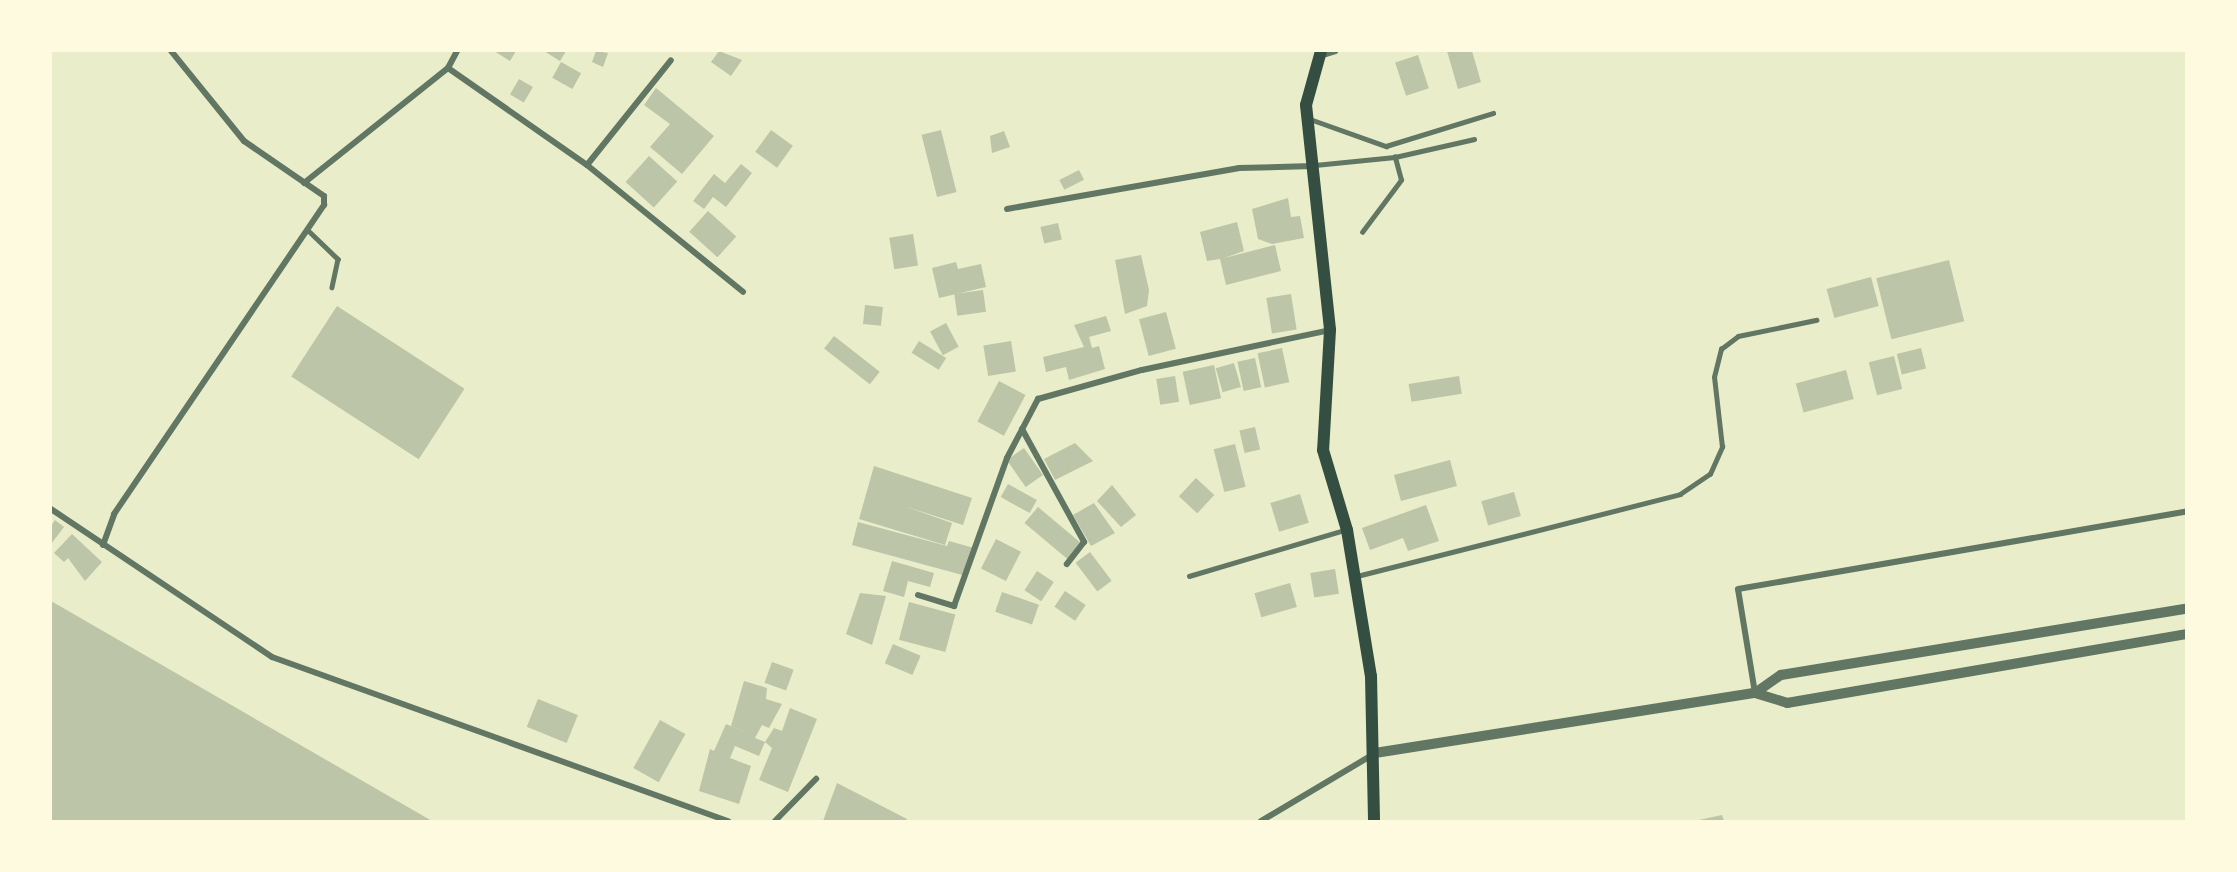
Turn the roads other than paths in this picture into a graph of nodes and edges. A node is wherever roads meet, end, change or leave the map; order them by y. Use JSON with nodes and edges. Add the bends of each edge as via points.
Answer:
{"nodes":[{"id":1,"x":171,"y":51,"type":"edge"},
{"id":2,"x":457,"y":51,"type":"edge"},
{"id":3,"x":1335,"y":51,"type":"edge"},
{"id":4,"x":1320,"y":53,"type":"edge"},
{"id":5,"x":671,"y":60,"type":"dead end"},
{"id":6,"x":448,"y":68,"type":"junction"},
{"id":7,"x":1493,"y":113,"type":"dead end"},
{"id":8,"x":1306,"y":116,"type":"junction"},
{"id":9,"x":1474,"y":139,"type":"dead end"},
{"id":10,"x":1395,"y":157,"type":"junction"},
{"id":11,"x":587,"y":165,"type":"junction"},
{"id":12,"x":1313,"y":166,"type":"junction"},
{"id":13,"x":304,"y":183,"type":"junction"},
{"id":14,"x":1007,"y":209,"type":"dead end"},
{"id":15,"x":310,"y":232,"type":"junction"},
{"id":16,"x":1362,"y":232,"type":"dead end"},
{"id":17,"x":332,"y":287,"type":"dead end"},
{"id":18,"x":743,"y":292,"type":"dead end"},
{"id":19,"x":1816,"y":320,"type":"dead end"},
{"id":20,"x":1330,"y":330,"type":"junction"},
{"id":21,"x":1022,"y":429,"type":"junction"},
{"id":22,"x":51,"y":509,"type":"edge"},
{"id":23,"x":2186,"y":512,"type":"edge"},
{"id":24,"x":1347,"y":530,"type":"junction"},
{"id":25,"x":103,"y":545,"type":"junction"},
{"id":26,"x":1067,"y":564,"type":"dead end"},
{"id":27,"x":1189,"y":576,"type":"dead end"},
{"id":28,"x":1356,"y":576,"type":"junction"},
{"id":29,"x":918,"y":596,"type":"dead end"},
{"id":30,"x":2186,"y":609,"type":"edge"},
{"id":31,"x":2186,"y":634,"type":"edge"},
{"id":32,"x":1755,"y":693,"type":"junction"},
{"id":33,"x":1375,"y":753,"type":"junction"},
{"id":34,"x":816,"y":779,"type":"dead end"},
{"id":35,"x":728,"y":821,"type":"edge"},
{"id":36,"x":775,"y":821,"type":"edge"},
{"id":37,"x":1261,"y":821,"type":"edge"},
{"id":38,"x":1374,"y":821,"type":"edge"}],
"edges":[{"from":1,"to":13,"type":"street","via":[[244,141]]},
{"from":2,"to":6,"type":"street"},
{"from":3,"to":4,"type":"street"},
{"from":4,"to":8,"type":"main road","via":[[1306,93]]},
{"from":5,"to":11,"type":"street"},
{"from":6,"to":11,"type":"street"},
{"from":6,"to":13,"type":"street"},
{"from":7,"to":8,"type":"lane","via":[[1386,146],[1320,126]]},
{"from":8,"to":12,"type":"main road"},
{"from":9,"to":10,"type":"lane"},
{"from":10,"to":12,"type":"lane"},
{"from":10,"to":16,"type":"lane","via":[[1401,180]]},
{"from":11,"to":18,"type":"street"},
{"from":12,"to":14,"type":"street","via":[[1239,168]]},
{"from":12,"to":20,"type":"main road"},
{"from":13,"to":15,"type":"street","via":[[324,196]]},
{"from":15,"to":17,"type":"lane","via":[[338,260]]},
{"from":15,"to":25,"type":"street","via":[[114,514]]},
{"from":19,"to":28,"type":"lane","via":[[1738,336],[1721,349],[1714,376],[1722,447],[1710,474],[1680,494]]},
{"from":20,"to":21,"type":"street","via":[[1054,391],[1038,399]]},
{"from":20,"to":24,"type":"main road","via":[[1323,450]]},
{"from":21,"to":26,"type":"street","via":[[1084,542]]},
{"from":21,"to":29,"type":"street","via":[[954,606]]},
{"from":22,"to":25,"type":"street"},
{"from":23,"to":32,"type":"street","via":[[1737,589]]},
{"from":24,"to":27,"type":"lane"},
{"from":24,"to":28,"type":"main road"},
{"from":25,"to":35,"type":"street","via":[[272,657]]},
{"from":28,"to":33,"type":"main road","via":[[1371,676]]},
{"from":30,"to":32,"type":"street","via":[[1781,675]]},
{"from":31,"to":32,"type":"street","via":[[1787,703]]},
{"from":32,"to":33,"type":"street"},
{"from":33,"to":37,"type":"street"},
{"from":33,"to":38,"type":"main road"},
{"from":34,"to":36,"type":"street"}]}
